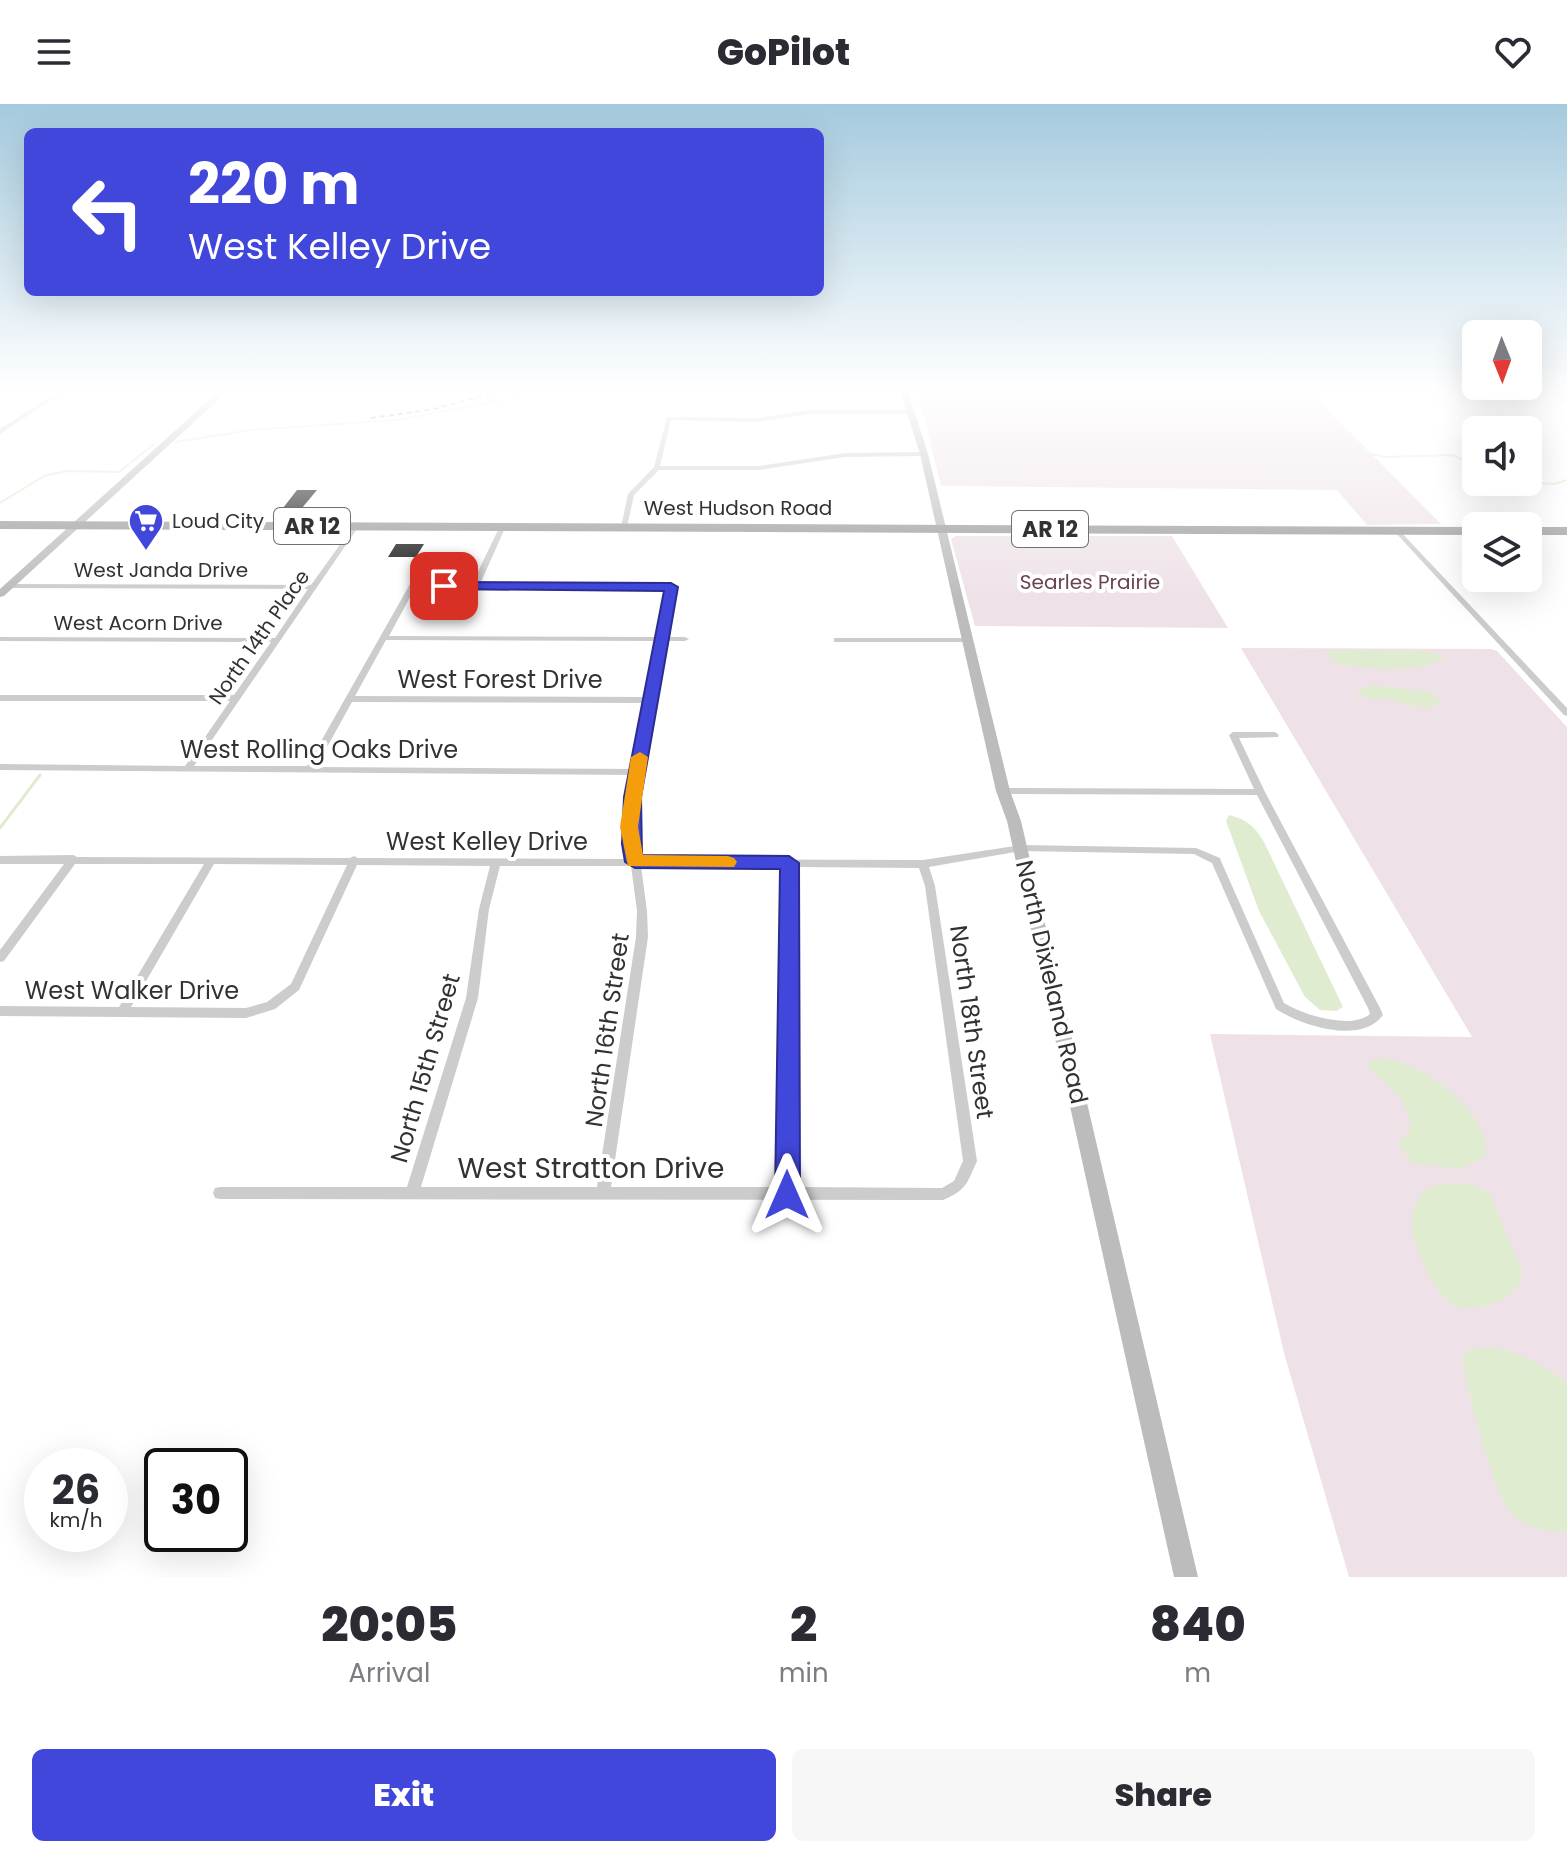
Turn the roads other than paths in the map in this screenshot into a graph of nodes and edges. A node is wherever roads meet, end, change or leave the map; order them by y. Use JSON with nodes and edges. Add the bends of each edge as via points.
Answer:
{"nodes":[{"id":1,"x":148,"y":460,"type":"edge"},
{"id":2,"x":659,"y":460,"type":"edge"},
{"id":3,"x":814,"y":460,"type":"edge"},
{"id":4,"x":925,"y":460,"type":"edge"},
{"id":5,"x":657,"y":468,"type":"junction"},
{"id":6,"x":0,"y":525,"type":"edge"},
{"id":7,"x":75,"y":525,"type":"junction"},
{"id":8,"x":356,"y":526,"type":"junction"},
{"id":9,"x":503,"y":526,"type":"junction"},
{"id":10,"x":624,"y":527,"type":"junction"},
{"id":11,"x":941,"y":529,"type":"junction"},
{"id":12,"x":1396,"y":530,"type":"junction"},
{"id":13,"x":1462,"y":531,"type":"edge"},
{"id":14,"x":1542,"y":531,"type":"edge"},
{"id":15,"x":1567,"y":531,"type":"edge"},
{"id":16,"x":9,"y":586,"type":"junction"},
{"id":17,"x":475,"y":586,"type":"junction"},
{"id":18,"x":313,"y":587,"type":"junction"},
{"id":19,"x":0,"y":594,"type":"edge"},
{"id":20,"x":383,"y":638,"type":"junction"},
{"id":21,"x":0,"y":639,"type":"edge"},
{"id":22,"x":663,"y":639,"type":"junction"},
{"id":23,"x":685,"y":639,"type":"dead end"},
{"id":24,"x":276,"y":640,"type":"junction"},
{"id":25,"x":837,"y":640,"type":"dead end"},
{"id":26,"x":969,"y":640,"type":"junction"},
{"id":27,"x":0,"y":698,"type":"edge"},
{"id":28,"x":234,"y":698,"type":"junction"},
{"id":29,"x":350,"y":699,"type":"junction"},
{"id":30,"x":651,"y":700,"type":"junction"},
{"id":31,"x":1567,"y":713,"type":"edge"},
{"id":32,"x":1275,"y":735,"type":"dead end"},
{"id":33,"x":0,"y":767,"type":"edge"},
{"id":34,"x":188,"y":768,"type":"junction"},
{"id":35,"x":310,"y":769,"type":"junction"},
{"id":36,"x":637,"y":772,"type":"junction"},
{"id":37,"x":1003,"y":791,"type":"junction"},
{"id":38,"x":1260,"y":792,"type":"junction"},
{"id":39,"x":1021,"y":848,"type":"junction"},
{"id":40,"x":73,"y":859,"type":"junction"},
{"id":41,"x":0,"y":860,"type":"edge"},
{"id":42,"x":212,"y":860,"type":"junction"},
{"id":43,"x":354,"y":860,"type":"junction"},
{"id":44,"x":496,"y":861,"type":"junction"},
{"id":45,"x":635,"y":862,"type":"junction"},
{"id":46,"x":789,"y":863,"type":"junction"},
{"id":47,"x":923,"y":864,"type":"junction"},
{"id":48,"x":0,"y":958,"type":"edge"},
{"id":49,"x":0,"y":1011,"type":"edge"},
{"id":50,"x":122,"y":1012,"type":"junction"},
{"id":51,"x":959,"y":1185,"type":"joint"},
{"id":52,"x":220,"y":1193,"type":"dead end"},
{"id":53,"x":412,"y":1193,"type":"junction"},
{"id":54,"x":603,"y":1194,"type":"junction"},
{"id":55,"x":787,"y":1195,"type":"junction"},
{"id":56,"x":1186,"y":1577,"type":"edge"}],
"edges":[{"from":1,"to":7,"type":"street"},
{"from":2,"to":5,"type":"street"},
{"from":3,"to":5,"type":"street","via":[[759,468]]},
{"from":4,"to":11,"type":"street","name":"North Dixieland Road"},
{"from":5,"to":10,"type":"street","via":[[631,494]]},
{"from":6,"to":7,"type":"highway","name":"West Hudson Road","number":"AR 12"},
{"from":7,"to":8,"type":"highway","name":"West Hudson Road","number":"AR 12"},
{"from":7,"to":16,"type":"street"},
{"from":8,"to":9,"type":"highway","name":"West Hudson Road","number":"AR 12"},
{"from":8,"to":18,"type":"street","name":"North 14th Place"},
{"from":9,"to":10,"type":"highway","name":"West Hudson Road","number":"AR 12"},
{"from":9,"to":17,"type":"street"},
{"from":10,"to":11,"type":"highway","name":"West Hudson Road","number":"AR 12"},
{"from":11,"to":12,"type":"highway","name":"West Hudson Road","number":"AR 12"},
{"from":11,"to":26,"type":"street","name":"North Dixieland Road"},
{"from":12,"to":13,"type":"highway","name":"West Hudson Road","number":"AR 12"},
{"from":12,"to":31,"type":"street"},
{"from":14,"to":15,"type":"highway"},
{"from":16,"to":18,"type":"street","name":"West Janda Drive"},
{"from":16,"to":19,"type":"street"},
{"from":17,"to":20,"type":"street","via":[[413,586]]},
{"from":17,"to":22,"type":"street","name":"North 16th Street","via":[[671,587]]},
{"from":18,"to":24,"type":"street","name":"North 14th Place"},
{"from":20,"to":22,"type":"street"},
{"from":20,"to":29,"type":"street"},
{"from":21,"to":24,"type":"street","name":"West Acorn Drive"},
{"from":22,"to":23,"type":"street"},
{"from":22,"to":30,"type":"street","name":"North 16th Street"},
{"from":24,"to":28,"type":"street","name":"North 14th Place"},
{"from":25,"to":26,"type":"street"},
{"from":26,"to":37,"type":"street","name":"North Dixieland Road"},
{"from":27,"to":28,"type":"street"},
{"from":28,"to":34,"type":"street","name":"North 14th Place"},
{"from":29,"to":30,"type":"street","name":"West Forest Drive"},
{"from":29,"to":35,"type":"street"},
{"from":30,"to":36,"type":"street","name":"North 16th Street"},
{"from":32,"to":38,"type":"street","via":[[1233,735]]},
{"from":33,"to":34,"type":"street","name":"West Rolling Oaks Drive"},
{"from":34,"to":35,"type":"street","name":"West Rolling Oaks Drive"},
{"from":35,"to":36,"type":"street","name":"West Rolling Oaks Drive"},
{"from":36,"to":45,"type":"street","name":"North 16th Street","via":[[629,827]]},
{"from":37,"to":38,"type":"street"},
{"from":37,"to":39,"type":"street","name":"North Dixieland Road"},
{"from":38,"to":39,"type":"street","name":"West Kelley Drive","via":[[1374,1008],[1374,1020],[1364,1025],[1322,1023],[1280,1006],[1216,861],[1207,854]]},
{"from":39,"to":47,"type":"street","name":"West Kelley Drive"},
{"from":39,"to":56,"type":"street","name":"North Dixieland Road"},
{"from":40,"to":41,"type":"street","name":"West Kelley Drive"},
{"from":40,"to":42,"type":"street","name":"West Kelley Drive"},
{"from":40,"to":48,"type":"street"},
{"from":42,"to":43,"type":"street","name":"West Kelley Drive"},
{"from":42,"to":50,"type":"street"},
{"from":43,"to":44,"type":"street","name":"West Kelley Drive"},
{"from":43,"to":50,"type":"street","name":"West Walker Drive","via":[[295,987],[284,998],[246,1013]]},
{"from":44,"to":45,"type":"street","name":"West Kelley Drive"},
{"from":44,"to":53,"type":"street","name":"North 15th Street","via":[[472,998]]},
{"from":45,"to":46,"type":"street","name":"West Kelley Drive"},
{"from":45,"to":54,"type":"street","name":"North 16th Street","via":[[642,937]]},
{"from":46,"to":47,"type":"street","name":"West Kelley Drive"},
{"from":46,"to":55,"type":"street"},
{"from":47,"to":51,"type":"street","name":"North 18th Street","via":[[970,1161]]},
{"from":49,"to":50,"type":"street","name":"West Walker Drive"},
{"from":51,"to":55,"type":"street","name":"West Stratton Drive","via":[[923,1196]]},
{"from":52,"to":53,"type":"street","name":"West Stratton Drive"},
{"from":53,"to":54,"type":"street","name":"West Stratton Drive"},
{"from":54,"to":55,"type":"street","name":"West Stratton Drive"}]}
